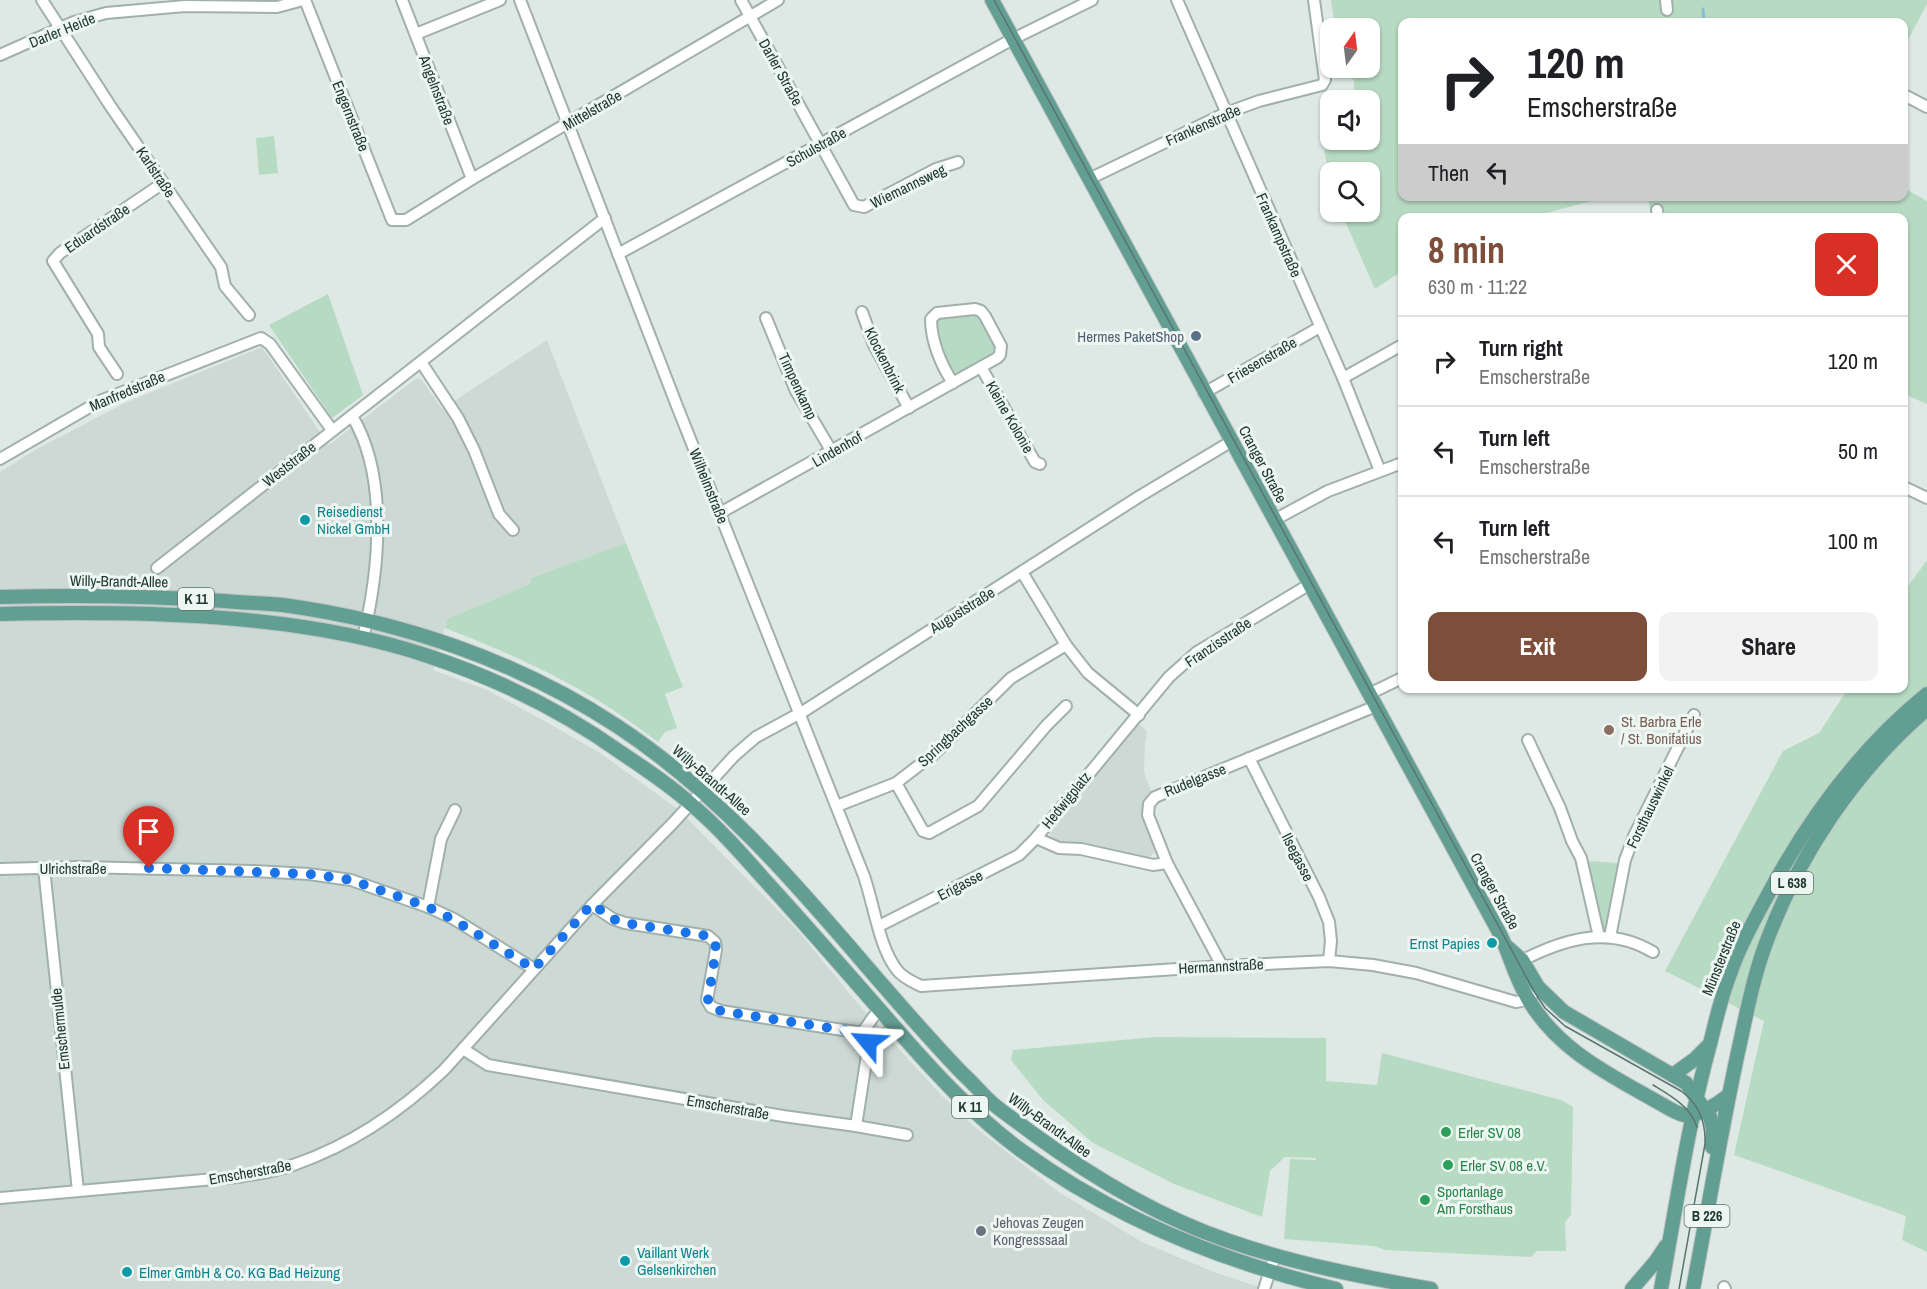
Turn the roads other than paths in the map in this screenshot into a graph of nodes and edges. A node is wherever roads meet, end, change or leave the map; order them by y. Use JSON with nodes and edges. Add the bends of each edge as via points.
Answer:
{"nodes":[{"id":1,"x":42,"y":0,"type":"edge"},
{"id":2,"x":304,"y":0,"type":"edge"},
{"id":3,"x":402,"y":0,"type":"edge"},
{"id":4,"x":500,"y":0,"type":"edge"},
{"id":5,"x":520,"y":0,"type":"edge"},
{"id":6,"x":741,"y":0,"type":"edge"},
{"id":7,"x":778,"y":0,"type":"edge"},
{"id":8,"x":992,"y":0,"type":"edge"},
{"id":9,"x":1092,"y":0,"type":"edge"},
{"id":10,"x":1177,"y":0,"type":"edge"},
{"id":11,"x":1314,"y":0,"type":"edge"},
{"id":12,"x":750,"y":16,"type":"junction"},
{"id":13,"x":60,"y":29,"type":"junction"},
{"id":14,"x":416,"y":34,"type":"junction"},
{"id":15,"x":1013,"y":39,"type":"junction"},
{"id":16,"x":0,"y":55,"type":"edge"},
{"id":17,"x":1908,"y":97,"type":"edge"},
{"id":18,"x":1927,"y":107,"type":"edge"},
{"id":19,"x":1226,"y":113,"type":"junction"},
{"id":20,"x":569,"y":123,"type":"junction"},
{"id":21,"x":820,"y":145,"type":"junction"},
{"id":22,"x":958,"y":162,"type":"dead end"},
{"id":23,"x":472,"y":179,"type":"junction"},
{"id":24,"x":1089,"y":179,"type":"junction"},
{"id":25,"x":163,"y":183,"type":"junction"},
{"id":26,"x":605,"y":218,"type":"junction"},
{"id":27,"x":406,"y":220,"type":"joint"},
{"id":28,"x":618,"y":254,"type":"junction"},
{"id":29,"x":862,"y":312,"type":"dead end"},
{"id":30,"x":249,"y":315,"type":"dead end"},
{"id":31,"x":766,"y":318,"type":"dead end"},
{"id":32,"x":1320,"y":327,"type":"junction"},
{"id":33,"x":1398,"y":347,"type":"edge"},
{"id":34,"x":421,"y":362,"type":"junction"},
{"id":35,"x":981,"y":368,"type":"junction"},
{"id":36,"x":117,"y":374,"type":"dead end"},
{"id":37,"x":1343,"y":378,"type":"junction"},
{"id":38,"x":954,"y":383,"type":"junction"},
{"id":39,"x":1204,"y":393,"type":"junction"},
{"id":40,"x":909,"y":408,"type":"junction"},
{"id":41,"x":352,"y":416,"type":"junction"},
{"id":42,"x":332,"y":430,"type":"junction"},
{"id":43,"x":1232,"y":441,"type":"junction"},
{"id":44,"x":832,"y":452,"type":"junction"},
{"id":45,"x":0,"y":459,"type":"edge"},
{"id":46,"x":1040,"y":464,"type":"dead end"},
{"id":47,"x":1398,"y":464,"type":"edge"},
{"id":48,"x":1380,"y":471,"type":"junction"},
{"id":49,"x":1908,"y":489,"type":"edge"},
{"id":50,"x":1927,"y":498,"type":"edge"},
{"id":51,"x":720,"y":513,"type":"junction"},
{"id":52,"x":1274,"y":520,"type":"junction"},
{"id":53,"x":513,"y":530,"type":"dead end"},
{"id":54,"x":157,"y":568,"type":"dead end"},
{"id":55,"x":1022,"y":572,"type":"junction"},
{"id":56,"x":1310,"y":584,"type":"junction"},
{"id":57,"x":0,"y":597,"type":"edge"},
{"id":58,"x":0,"y":614,"type":"edge"},
{"id":59,"x":367,"y":621,"type":"junction"},
{"id":60,"x":363,"y":638,"type":"junction"},
{"id":61,"x":1066,"y":645,"type":"junction"},
{"id":62,"x":1398,"y":681,"type":"edge"},
{"id":63,"x":1927,"y":694,"type":"edge"},
{"id":64,"x":1372,"y":700,"type":"junction"},
{"id":65,"x":1066,"y":706,"type":"dead end"},
{"id":66,"x":1927,"y":709,"type":"edge"},
{"id":67,"x":799,"y":713,"type":"junction"},
{"id":68,"x":1139,"y":715,"type":"junction"},
{"id":69,"x":1694,"y":715,"type":"dead end"},
{"id":70,"x":1528,"y":740,"type":"dead end"},
{"id":71,"x":1249,"y":758,"type":"junction"},
{"id":72,"x":896,"y":783,"type":"junction"},
{"id":73,"x":702,"y":790,"type":"junction"},
{"id":74,"x":690,"y":803,"type":"junction"},
{"id":75,"x":837,"y":806,"type":"junction"},
{"id":76,"x":455,"y":810,"type":"dead end"},
{"id":77,"x":1036,"y":838,"type":"junction"},
{"id":78,"x":1167,"y":863,"type":"junction"},
{"id":79,"x":44,"y":868,"type":"junction"},
{"id":80,"x":0,"y":869,"type":"edge"},
{"id":81,"x":592,"y":904,"type":"junction"},
{"id":82,"x":428,"y":907,"type":"junction"},
{"id":83,"x":879,"y":926,"type":"junction"},
{"id":84,"x":1604,"y":937,"type":"junction"},
{"id":85,"x":1653,"y":952,"type":"dead end"},
{"id":86,"x":1329,"y":961,"type":"junction"},
{"id":87,"x":1516,"y":963,"type":"junction"},
{"id":88,"x":1222,"y":966,"type":"junction"},
{"id":89,"x":534,"y":969,"type":"junction"},
{"id":90,"x":898,"y":972,"type":"joint"},
{"id":91,"x":1538,"y":987,"type":"junction"},
{"id":92,"x":1527,"y":999,"type":"junction"},
{"id":93,"x":881,"y":1011,"type":"junction"},
{"id":94,"x":896,"y":1029,"type":"junction"},
{"id":95,"x":866,"y":1037,"type":"junction"},
{"id":96,"x":1710,"y":1042,"type":"junction"},
{"id":97,"x":463,"y":1049,"type":"junction"},
{"id":98,"x":1673,"y":1075,"type":"junction"},
{"id":99,"x":1729,"y":1095,"type":"junction"},
{"id":100,"x":1697,"y":1096,"type":"junction"},
{"id":101,"x":1670,"y":1109,"type":"junction"},
{"id":102,"x":1700,"y":1111,"type":"junction"},
{"id":103,"x":856,"y":1126,"type":"junction"},
{"id":104,"x":907,"y":1135,"type":"dead end"},
{"id":105,"x":1688,"y":1137,"type":"junction"},
{"id":106,"x":1717,"y":1162,"type":"junction"},
{"id":107,"x":78,"y":1191,"type":"junction"},
{"id":108,"x":0,"y":1198,"type":"edge"},
{"id":109,"x":1670,"y":1239,"type":"junction"},
{"id":110,"x":1275,"y":1256,"type":"junction"},
{"id":111,"x":1269,"y":1272,"type":"junction"},
{"id":112,"x":1264,"y":1289,"type":"edge"},
{"id":113,"x":1336,"y":1289,"type":"edge"},
{"id":114,"x":1431,"y":1289,"type":"edge"},
{"id":115,"x":1632,"y":1289,"type":"edge"},
{"id":116,"x":1661,"y":1289,"type":"edge"},
{"id":117,"x":1693,"y":1289,"type":"edge"}],
"edges":[{"from":1,"to":13,"type":"street","name":"Karlstraße"},
{"from":2,"to":13,"type":"street","name":"Darler Heide","via":[[269,8],[136,9],[87,18]]},
{"from":2,"to":27,"type":"street","name":"Engernstraße","via":[[392,220]]},
{"from":3,"to":14,"type":"street","name":"Angelnstraße"},
{"from":4,"to":14,"type":"street"},
{"from":5,"to":20,"type":"street","name":"Wilhelmstraße"},
{"from":6,"to":12,"type":"street","name":"Darler Straße"},
{"from":7,"to":12,"type":"street","name":"Mittelstraße"},
{"from":8,"to":15,"type":"main road","name":"Cranger Straße"},
{"from":9,"to":15,"type":"street","name":"Schulstraße"},
{"from":10,"to":19,"type":"street","name":"Frankampstraße"},
{"from":11,"to":19,"type":"street","name":"Frankenstraße","via":[[1322,85]]},
{"from":12,"to":20,"type":"street","name":"Mittelstraße"},
{"from":12,"to":21,"type":"street","name":"Darler Straße"},
{"from":13,"to":16,"type":"street","name":"Darler Heide"},
{"from":13,"to":25,"type":"street","name":"Karlstraße"},
{"from":14,"to":23,"type":"street","name":"Angelnstraße"},
{"from":15,"to":21,"type":"street","name":"Schulstraße"},
{"from":15,"to":24,"type":"main road","name":"Cranger Straße"},
{"from":17,"to":18,"type":"street"},
{"from":19,"to":24,"type":"street","name":"Frankenstraße"},
{"from":19,"to":32,"type":"street","name":"Frankampstraße"},
{"from":20,"to":23,"type":"street","name":"Mittelstraße"},
{"from":20,"to":26,"type":"street","name":"Wilhelmstraße"},
{"from":21,"to":22,"type":"street","name":"Wiemannsweg","via":[[854,205],[864,207],[936,169]]},
{"from":21,"to":28,"type":"street","name":"Schulstraße"},
{"from":23,"to":27,"type":"street","name":"Mittelstraße"},
{"from":24,"to":39,"type":"main road","name":"Cranger Straße"},
{"from":25,"to":30,"type":"street","name":"Karlstraße","via":[[221,267],[225,286]]},
{"from":25,"to":36,"type":"street","name":"Eduardstraße","via":[[52,261],[98,334],[99,347]]},
{"from":26,"to":28,"type":"street","name":"Wilhelmstraße"},
{"from":26,"to":34,"type":"street","name":"Weststraße"},
{"from":28,"to":51,"type":"street","name":"Wilhelmstraße"},
{"from":29,"to":40,"type":"street","name":"Klockenbrink","via":[[874,345]]},
{"from":31,"to":44,"type":"street","name":"Timpenkamp","via":[[796,391]]},
{"from":32,"to":37,"type":"street","name":"Frankampstraße"},
{"from":32,"to":39,"type":"street","name":"Friesenstraße"},
{"from":33,"to":37,"type":"street"},
{"from":34,"to":41,"type":"street","name":"Weststraße"},
{"from":34,"to":53,"type":"street","via":[[458,418],[499,514]]},
{"from":35,"to":38,"type":"street","name":"Lindenhof"},
{"from":35,"to":38,"type":"street","name":"Lindenhof","via":[[1000,355],[1001,346],[985,316],[975,309],[937,313],[931,319],[931,328],[939,355]]},
{"from":35,"to":46,"type":"street","name":"Kleine Kolonie","via":[[1035,462]]},
{"from":37,"to":48,"type":"street","name":"Frankampstraße"},
{"from":38,"to":40,"type":"street","name":"Lindenhof"},
{"from":39,"to":43,"type":"main road","name":"Cranger Straße"},
{"from":40,"to":44,"type":"street","name":"Lindenhof"},
{"from":41,"to":42,"type":"street","name":"Weststraße"},
{"from":41,"to":59,"type":"street","via":[[368,454],[377,501],[375,570]]},
{"from":42,"to":45,"type":"street","name":"Manfredstraße","via":[[270,344],[261,338],[100,401]]},
{"from":42,"to":54,"type":"street","name":"Weststraße"},
{"from":43,"to":52,"type":"main road","name":"Cranger Straße"},
{"from":43,"to":55,"type":"street","name":"Auguststraße"},
{"from":44,"to":51,"type":"street","name":"Lindenhof"},
{"from":47,"to":48,"type":"street"},
{"from":48,"to":52,"type":"street","via":[[1328,491]]},
{"from":49,"to":50,"type":"street"},
{"from":51,"to":67,"type":"street","name":"Wilhelmstraße"},
{"from":52,"to":56,"type":"main road","name":"Cranger Straße"},
{"from":55,"to":61,"type":"street"},
{"from":55,"to":67,"type":"street","name":"Auguststraße"},
{"from":56,"to":64,"type":"main road","name":"Cranger Straße"},
{"from":56,"to":68,"type":"street","name":"Franzisstraße","via":[[1197,652],[1169,677]]},
{"from":57,"to":59,"type":"main road","name":"Willy-Brandt-Allee","number":"K 11","via":[[102,596],[283,605]]},
{"from":58,"to":60,"type":"main road","number":"K 11","via":[[221,619],[299,626]]},
{"from":59,"to":60,"type":"street"},
{"from":59,"to":73,"type":"main road","name":"Willy-Brandt-Allee","number":"K 11","via":[[429,637],[558,691],[618,726]]},
{"from":60,"to":74,"type":"main road","number":"K 11","via":[[426,655],[536,700],[582,725]]},
{"from":61,"to":68,"type":"street","via":[[1088,673]]},
{"from":61,"to":72,"type":"street","name":"Springbachgasse","via":[[1011,678],[935,753]]},
{"from":62,"to":64,"type":"street","name":"Rudelgasse"},
{"from":63,"to":96,"type":"main road","name":"Münsterstraße","number":"L 638","via":[[1865,752],[1795,846],[1745,938],[1721,999]]},
{"from":64,"to":71,"type":"street","name":"Rudelgasse","via":[[1289,743]]},
{"from":64,"to":87,"type":"main road","name":"Cranger Straße"},
{"from":65,"to":72,"type":"street","via":[[978,806],[929,833],[923,831]]},
{"from":66,"to":99,"type":"main road","number":"L 638","via":[[1852,789],[1790,886],[1766,943],[1751,993]]},
{"from":67,"to":73,"type":"street","name":"Auguststraße","via":[[756,737]]},
{"from":67,"to":75,"type":"street","name":"Wilhelmstraße"},
{"from":68,"to":77,"type":"street","name":"Hedwigplatz"},
{"from":69,"to":84,"type":"street","name":"Forsthauswinkel","via":[[1634,836]]},
{"from":70,"to":84,"type":"street","via":[[1581,858]]},
{"from":71,"to":78,"type":"street","name":"Rudelgasse","via":[[1155,797],[1149,804],[1148,815]]},
{"from":71,"to":86,"type":"street","name":"Ilsegasse","via":[[1329,922]]},
{"from":72,"to":75,"type":"street","name":"Springbachgasse"},
{"from":73,"to":74,"type":"street","name":"Emscherstraße"},
{"from":73,"to":110,"type":"main road","name":"Willy-Brandt-Allee","number":"K 11","via":[[771,857],[925,1035],[991,1102],[1076,1166],[1151,1208]]},
{"from":74,"to":81,"type":"street","name":"Emscherstraße"},
{"from":74,"to":93,"type":"main road","number":"K 11","via":[[741,853]]},
{"from":75,"to":83,"type":"street","name":"Wilhelmstraße"},
{"from":76,"to":82,"type":"street","via":[[441,839]]},
{"from":77,"to":78,"type":"street","name":"Hedwigplatz","via":[[1059,848],[1153,865]]},
{"from":77,"to":83,"type":"street","name":"Erigasse","via":[[1019,855]]},
{"from":78,"to":88,"type":"street","name":"Rudelgasse"},
{"from":79,"to":80,"type":"street","name":"Ulrichstraße"},
{"from":79,"to":82,"type":"street","name":"Ulrichstraße","via":[[309,874],[351,880]]},
{"from":79,"to":107,"type":"street","name":"Emschermulde"},
{"from":81,"to":89,"type":"street","name":"Emscherstraße"},
{"from":81,"to":95,"type":"street","via":[[625,923],[708,936],[715,942],[708,1000],[711,1007]]},
{"from":82,"to":89,"type":"street","name":"Ulrichstraße"},
{"from":83,"to":90,"type":"street","name":"Wilhelmstraße","via":[[882,944]]},
{"from":84,"to":85,"type":"street","via":[[1637,943]]},
{"from":84,"to":87,"type":"street","via":[[1558,944]]},
{"from":86,"to":88,"type":"street","name":"Hermannstraße"},
{"from":86,"to":92,"type":"street","name":"Hermannstraße","via":[[1416,973],[1515,1002]]},
{"from":87,"to":91,"type":"main road","name":"Cranger Straße"},
{"from":87,"to":92,"type":"main road","name":"Cranger Straße"},
{"from":88,"to":90,"type":"street","name":"Hermannstraße","via":[[921,986]]},
{"from":89,"to":97,"type":"street","name":"Emscherstraße"},
{"from":91,"to":92,"type":"street"},
{"from":91,"to":98,"type":"main road","name":"Cranger Straße","via":[[1572,1018]]},
{"from":92,"to":101,"type":"main road","name":"Cranger Straße","via":[[1557,1038],[1582,1058]]},
{"from":93,"to":94,"type":"main road","number":"K 11"},
{"from":93,"to":95,"type":"street","via":[[874,1016]]},
{"from":94,"to":95,"type":"street"},
{"from":94,"to":111,"type":"main road","number":"K 11","via":[[971,1108],[1019,1149],[1070,1184],[1143,1224]]},
{"from":95,"to":103,"type":"street"},
{"from":96,"to":98,"type":"main road"},
{"from":96,"to":100,"type":"main road","name":"Münsterstraße","number":"L 638"},
{"from":97,"to":103,"type":"street","name":"Emscherstraße","via":[[488,1065]]},
{"from":97,"to":107,"type":"street","name":"Emscherstraße","via":[[426,1088],[374,1127],[295,1165],[237,1177]]},
{"from":98,"to":100,"type":"main road","name":"Cranger Straße"},
{"from":99,"to":102,"type":"main road"},
{"from":99,"to":106,"type":"main road","number":"L 638"},
{"from":100,"to":102,"type":"main road","name":"Münsterstraße","number":"B 226"},
{"from":101,"to":102,"type":"main road","name":"Cranger Straße","via":[[1684,1115]]},
{"from":101,"to":105,"type":"main road","via":[[1684,1123]]},
{"from":102,"to":105,"type":"main road","name":"Münsterstraße","number":"B 226"},
{"from":102,"to":106,"type":"main road","number":"B 226","via":[[1712,1123],[1712,1149]]},
{"from":103,"to":104,"type":"street","name":"Emscherstraße"},
{"from":105,"to":109,"type":"main road","name":"Münsterstraße","number":"B 226"},
{"from":106,"to":117,"type":"main road","number":"B 226"},
{"from":107,"to":108,"type":"street","name":"Emscherstraße"},
{"from":109,"to":115,"type":"main road"},
{"from":109,"to":116,"type":"main road","name":"Münsterstraße","number":"B 226"},
{"from":110,"to":111,"type":"street"},
{"from":110,"to":114,"type":"main road","name":"Willy-Brandt-Allee","number":"K 11"},
{"from":111,"to":112,"type":"street"},
{"from":111,"to":113,"type":"main road","number":"K 11"}]}
